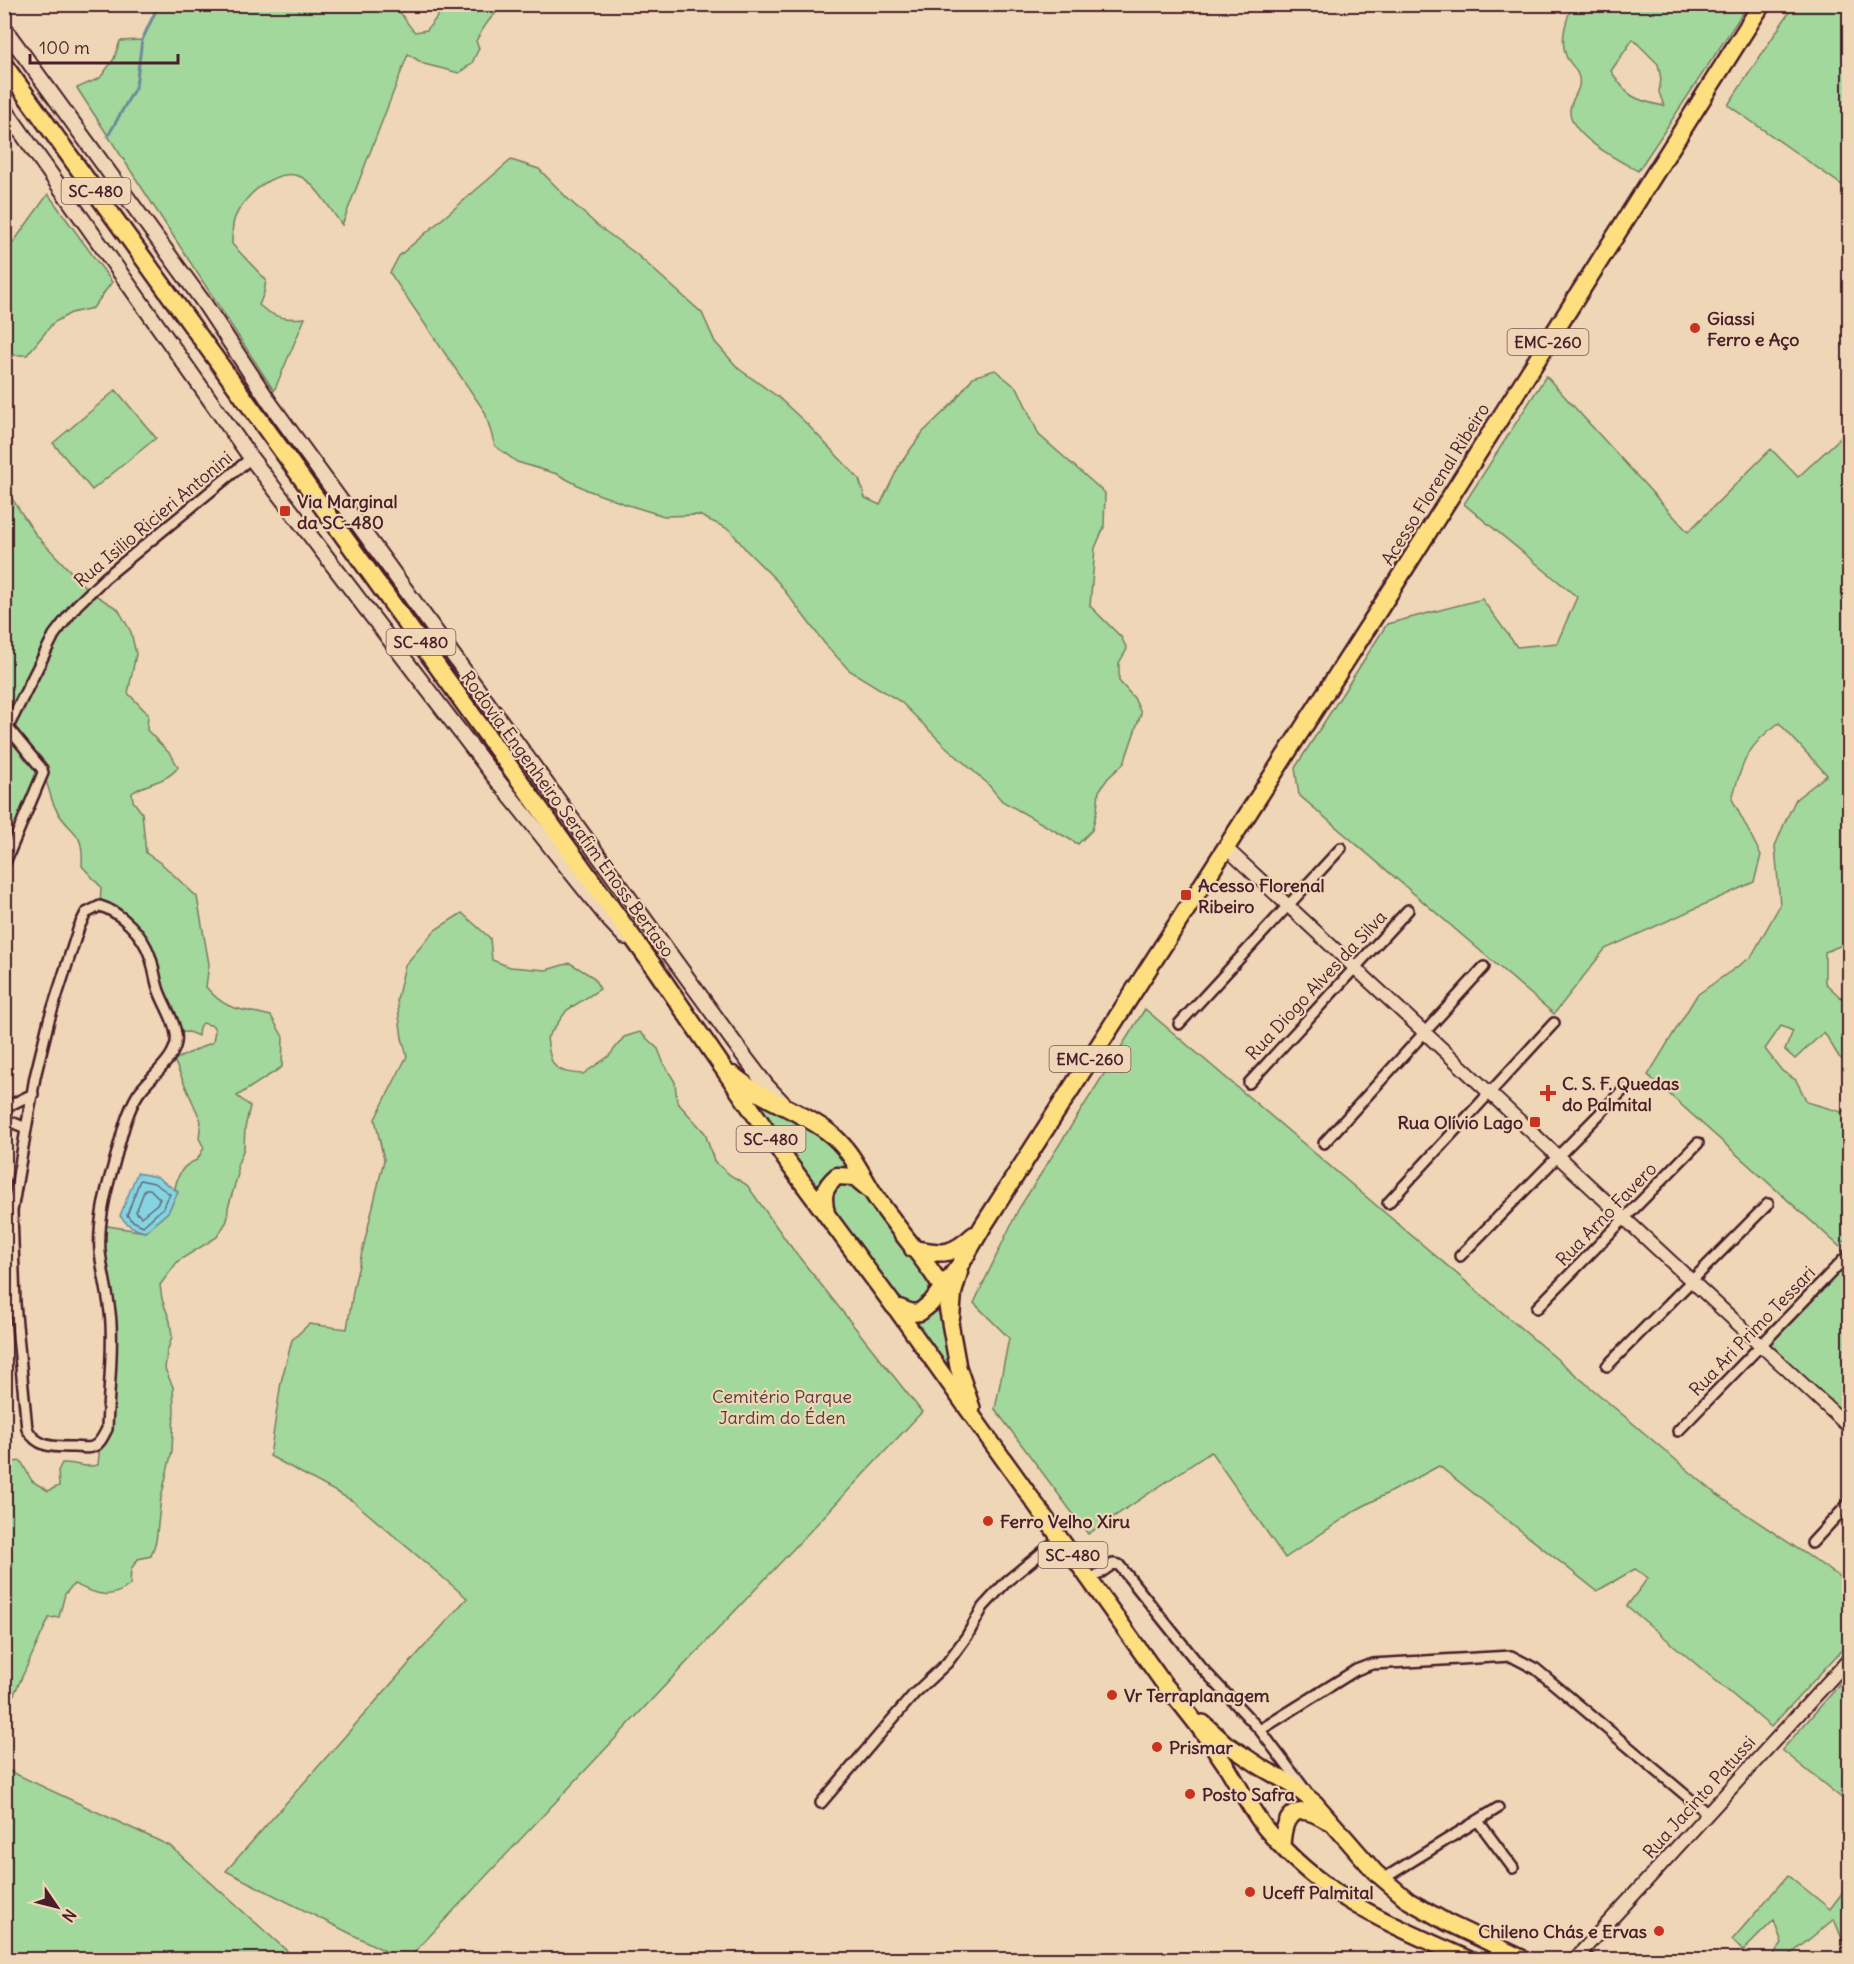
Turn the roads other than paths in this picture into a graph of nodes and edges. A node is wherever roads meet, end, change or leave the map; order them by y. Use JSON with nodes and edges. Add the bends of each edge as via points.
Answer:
{"nodes":[{"id":1,"x":1762,"y":4,"type":"edge"},
{"id":2,"x":1776,"y":4,"type":"edge"},
{"id":3,"x":4,"y":28,"type":"edge"},
{"id":4,"x":4,"y":65,"type":"edge"},
{"id":5,"x":1717,"y":76,"type":"junction"},
{"id":6,"x":4,"y":108,"type":"edge"},
{"id":7,"x":252,"y":458,"type":"junction"},
{"id":8,"x":6,"y":725,"type":"edge"},
{"id":9,"x":1225,"y":847,"type":"junction"},
{"id":10,"x":1341,"y":848,"type":"dead end"},
{"id":11,"x":4,"y":865,"type":"edge"},
{"id":12,"x":1288,"y":906,"type":"junction"},
{"id":13,"x":1408,"y":910,"type":"dead end"},
{"id":14,"x":654,"y":967,"type":"junction"},
{"id":15,"x":1484,"y":967,"type":"dead end"},
{"id":16,"x":1355,"y":968,"type":"junction"},
{"id":17,"x":1554,"y":1023,"type":"dead end"},
{"id":18,"x":1179,"y":1024,"type":"dead end"},
{"id":19,"x":1424,"y":1033,"type":"junction"},
{"id":20,"x":718,"y":1063,"type":"junction"},
{"id":21,"x":1248,"y":1083,"type":"dead end"},
{"id":22,"x":1626,"y":1087,"type":"dead end"},
{"id":23,"x":1489,"y":1093,"type":"junction"},
{"id":24,"x":33,"y":1094,"type":"junction"},
{"id":25,"x":4,"y":1108,"type":"edge"},
{"id":26,"x":792,"y":1110,"type":"junction"},
{"id":27,"x":4,"y":1119,"type":"edge"},
{"id":28,"x":26,"y":1128,"type":"junction"},
{"id":29,"x":1324,"y":1143,"type":"dead end"},
{"id":30,"x":1698,"y":1143,"type":"dead end"},
{"id":31,"x":1557,"y":1157,"type":"junction"},
{"id":32,"x":875,"y":1195,"type":"junction"},
{"id":33,"x":1388,"y":1203,"type":"dead end"},
{"id":34,"x":1768,"y":1204,"type":"dead end"},
{"id":35,"x":826,"y":1214,"type":"junction"},
{"id":36,"x":1624,"y":1219,"type":"junction"},
{"id":37,"x":983,"y":1226,"type":"junction"},
{"id":38,"x":913,"y":1249,"type":"junction"},
{"id":39,"x":1850,"y":1253,"type":"edge"},
{"id":40,"x":1460,"y":1256,"type":"dead end"},
{"id":41,"x":962,"y":1262,"type":"junction"},
{"id":42,"x":1692,"y":1282,"type":"junction"},
{"id":43,"x":942,"y":1288,"type":"junction"},
{"id":44,"x":894,"y":1306,"type":"junction"},
{"id":45,"x":1537,"y":1308,"type":"dead end"},
{"id":46,"x":951,"y":1318,"type":"junction"},
{"id":47,"x":1761,"y":1346,"type":"junction"},
{"id":48,"x":1608,"y":1366,"type":"dead end"},
{"id":49,"x":979,"y":1427,"type":"junction"},
{"id":50,"x":1850,"y":1428,"type":"edge"},
{"id":51,"x":1678,"y":1431,"type":"dead end"},
{"id":52,"x":1850,"y":1502,"type":"edge"},
{"id":53,"x":1060,"y":1538,"type":"junction"},
{"id":54,"x":1812,"y":1543,"type":"dead end"},
{"id":55,"x":1090,"y":1580,"type":"junction"},
{"id":56,"x":1850,"y":1658,"type":"edge"},
{"id":57,"x":1185,"y":1707,"type":"junction"},
{"id":58,"x":1260,"y":1730,"type":"junction"},
{"id":59,"x":821,"y":1803,"type":"dead end"},
{"id":60,"x":1315,"y":1803,"type":"junction"},
{"id":61,"x":1498,"y":1808,"type":"dead end"},
{"id":62,"x":1708,"y":1814,"type":"junction"},
{"id":63,"x":1478,"y":1821,"type":"junction"},
{"id":64,"x":1332,"y":1824,"type":"junction"},
{"id":65,"x":1282,"y":1846,"type":"junction"},
{"id":66,"x":1513,"y":1868,"type":"dead end"},
{"id":67,"x":1383,"y":1879,"type":"junction"},
{"id":68,"x":1577,"y":1957,"type":"edge"},
{"id":69,"x":1470,"y":1959,"type":"edge"},
{"id":70,"x":1526,"y":1959,"type":"edge"},
{"id":71,"x":1592,"y":1959,"type":"edge"}],
"edges":[{"from":1,"to":5,"type":"highway","name":"Acesso Florenal Ribeiro","number":"EMC-260"},
{"from":2,"to":5,"type":"highway"},
{"from":3,"to":26,"type":"main road","via":[[204,303],[270,403],[741,1052]]},
{"from":4,"to":14,"type":"highway","name":"Rodovia Engenheiro Serafim Enoss Bertaso","number":"SC-480"},
{"from":5,"to":9,"type":"highway","name":"Acesso Florenal Ribeiro","number":"EMC-260"},
{"from":6,"to":7,"type":"main road"},
{"from":7,"to":8,"type":"street","name":"Rua Isilio Ricieri Antonini","via":[[77,605],[54,635]]},
{"from":7,"to":14,"type":"main road","via":[[493,775],[610,921]]},
{"from":8,"to":11,"type":"street","via":[[43,773]]},
{"from":9,"to":12,"type":"street"},
{"from":9,"to":37,"type":"highway","name":"Acesso Florenal Ribeiro","number":"EMC-260"},
{"from":10,"to":12,"type":"street"},
{"from":12,"to":16,"type":"street"},
{"from":12,"to":18,"type":"street"},
{"from":13,"to":16,"type":"street","name":"Rua Diogo Alves da Silva"},
{"from":14,"to":20,"type":"highway","name":"Rodovia Engenheiro Serafim Enoss Bertaso","number":"SC-480"},
{"from":15,"to":19,"type":"street"},
{"from":16,"to":19,"type":"street"},
{"from":16,"to":21,"type":"street","name":"Rua Diogo Alves da Silva"},
{"from":17,"to":23,"type":"street"},
{"from":19,"to":23,"type":"street"},
{"from":19,"to":29,"type":"street"},
{"from":20,"to":26,"type":"highway","name":"Rodovia Engenheiro Serafim Enoss Bertaso","number":"SC-480","via":[[747,1087]]},
{"from":20,"to":35,"type":"highway","name":"Rodovia Engenheiro Serafim Enoss Bertaso","number":"SC-480"},
{"from":22,"to":31,"type":"street"},
{"from":23,"to":31,"type":"street"},
{"from":23,"to":33,"type":"street"},
{"from":24,"to":25,"type":"street"},
{"from":24,"to":28,"type":"street"},
{"from":24,"to":28,"type":"street","via":[[49,1020],[79,927],[86,913],[94,908],[110,909],[139,935],[150,954],[176,1043],[172,1054],[138,1094],[110,1178],[100,1234],[112,1328],[107,1429],[101,1441],[92,1447],[50,1447],[40,1444],[27,1429],[15,1304],[12,1211]]},
{"from":26,"to":32,"type":"highway","name":"Rodovia Engenheiro Serafim Enoss Bertaso","number":"SC-480","via":[[844,1146]]},
{"from":27,"to":28,"type":"street"},
{"from":30,"to":36,"type":"street","name":"Rua Arno Favero"},
{"from":31,"to":36,"type":"street"},
{"from":31,"to":40,"type":"street"},
{"from":32,"to":35,"type":"highway","via":[[855,1177],[837,1176],[824,1190]]},
{"from":32,"to":38,"type":"highway","name":"Rodovia Engenheiro Serafim Enoss Bertaso","number":"SC-480"},
{"from":34,"to":42,"type":"street"},
{"from":35,"to":44,"type":"highway","name":"Rodovia Engenheiro Serafim Enoss Bertaso","number":"SC-480"},
{"from":36,"to":42,"type":"street"},
{"from":36,"to":45,"type":"street","name":"Rua Arno Favero"},
{"from":37,"to":38,"type":"highway","name":"Acesso Florenal Ribeiro","number":"EMC-260","via":[[964,1244],[947,1252]]},
{"from":37,"to":41,"type":"highway","name":"Acesso Florenal Ribeiro","number":"EMC-260"},
{"from":38,"to":43,"type":"highway","number":"SC-480"},
{"from":39,"to":47,"type":"street","name":"Rua Ari Primo Tessari"},
{"from":41,"to":43,"type":"highway","name":"Acesso Florenal Ribeiro","number":"EMC-260"},
{"from":41,"to":46,"type":"highway"},
{"from":42,"to":47,"type":"street"},
{"from":42,"to":48,"type":"street"},
{"from":43,"to":44,"type":"highway","name":"Acesso Florenal Ribeiro","number":"EMC-260","via":[[920,1312]]},
{"from":43,"to":46,"type":"main road","name":"Rodovia Engenheiro Serafim Enoss Bertaso","number":"SC-480"},
{"from":44,"to":49,"type":"main road","name":"Rodovia Engenheiro Serafim Enoss Bertaso","number":"SC-480"},
{"from":46,"to":49,"type":"main road","name":"Rodovia Engenheiro Serafim Enoss Bertaso","number":"SC-480","via":[[958,1367]]},
{"from":47,"to":50,"type":"street"},
{"from":47,"to":51,"type":"street","name":"Rua Ari Primo Tessari"},
{"from":49,"to":53,"type":"main road","name":"Rodovia Engenheiro Serafim Enoss Bertaso","number":"SC-480"},
{"from":52,"to":54,"type":"street"},
{"from":53,"to":55,"type":"main road","name":"Rodovia Engenheiro Serafim Enoss Bertaso","number":"SC-480"},
{"from":53,"to":59,"type":"street","via":[[1007,1581],[983,1607],[947,1663],[914,1694]]},
{"from":55,"to":57,"type":"main road","name":"Rodovia Engenheiro Serafim Enoss Bertaso","number":"SC-480","via":[[1164,1684]]},
{"from":55,"to":58,"type":"street","via":[[1113,1563],[1119,1565],[1200,1666]]},
{"from":56,"to":62,"type":"street","name":"Rua Jacinto Patussi"},
{"from":57,"to":60,"type":"main road","name":"Rodovia Engenheiro Serafim Enoss Bertaso","via":[[1225,1743]]},
{"from":57,"to":65,"type":"main road","name":"Rodovia Engenheiro Serafim Enoss Bertaso","number":"SC-480","via":[[1251,1808]]},
{"from":58,"to":60,"type":"street"},
{"from":58,"to":62,"type":"street","via":[[1372,1664],[1510,1656],[1536,1669]]},
{"from":60,"to":64,"type":"main road","name":"Rodovia Engenheiro Serafim Enoss Bertaso"},
{"from":61,"to":63,"type":"street"},
{"from":62,"to":68,"type":"street","name":"Rua Jacinto Patussi"},
{"from":63,"to":66,"type":"street"},
{"from":63,"to":67,"type":"street"},
{"from":64,"to":65,"type":"main road","via":[[1316,1814],[1301,1810],[1294,1813],[1287,1823]]},
{"from":64,"to":67,"type":"main road","name":"Rodovia Engenheiro Serafim Enoss Bertaso"},
{"from":65,"to":69,"type":"main road","name":"Rodovia Engenheiro Serafim Enoss Bertaso","number":"SC-480","via":[[1297,1863],[1367,1912]]},
{"from":67,"to":70,"type":"main road","name":"Rodovia Engenheiro Serafim Enoss Bertaso","via":[[1409,1901],[1448,1923]]},
{"from":68,"to":71,"type":"street"}]}
